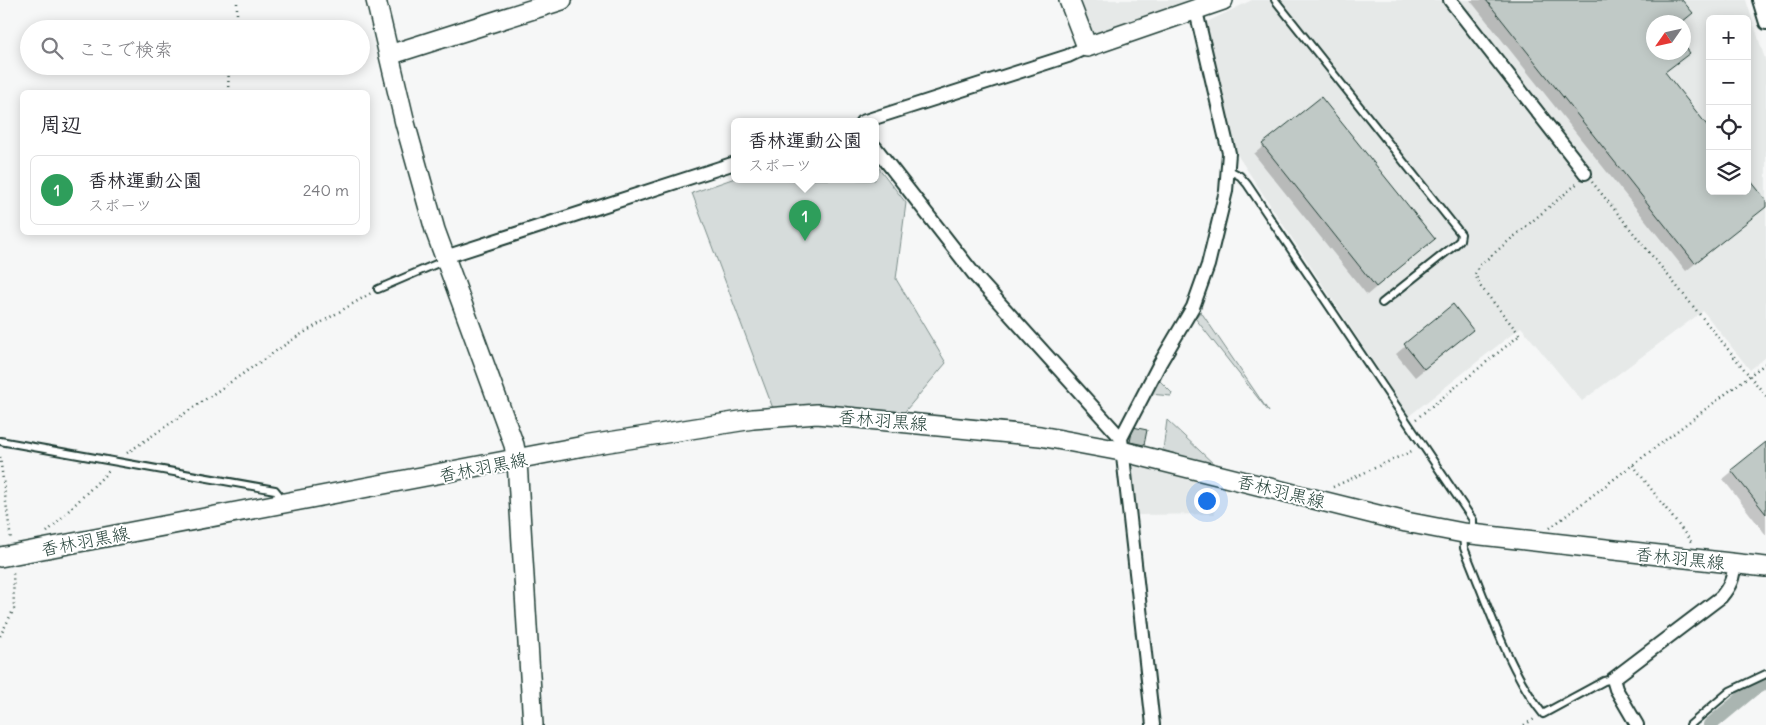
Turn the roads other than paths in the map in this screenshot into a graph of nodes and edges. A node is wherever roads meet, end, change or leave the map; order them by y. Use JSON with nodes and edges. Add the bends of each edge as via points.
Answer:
{"nodes":[{"id":1,"x":376,"y":0,"type":"edge"},
{"id":2,"x":562,"y":0,"type":"edge"},
{"id":3,"x":1069,"y":0,"type":"edge"},
{"id":4,"x":1223,"y":0,"type":"edge"},
{"id":5,"x":1275,"y":0,"type":"edge"},
{"id":6,"x":1450,"y":0,"type":"edge"},
{"id":7,"x":1758,"y":0,"type":"edge"},
{"id":8,"x":1196,"y":11,"type":"junction"},
{"id":9,"x":1766,"y":23,"type":"edge"},
{"id":10,"x":1087,"y":47,"type":"junction"},
{"id":11,"x":389,"y":55,"type":"junction"},
{"id":12,"x":874,"y":118,"type":"edge"},
{"id":13,"x":879,"y":152,"type":"edge"},
{"id":14,"x":731,"y":164,"type":"edge"},
{"id":15,"x":1229,"y":170,"type":"junction"},
{"id":16,"x":1585,"y":173,"type":"road end"},
{"id":17,"x":446,"y":258,"type":"junction"},
{"id":18,"x":378,"y":289,"type":"road end"},
{"id":19,"x":1382,"y":303,"type":"dead end"},
{"id":20,"x":0,"y":441,"type":"edge"},
{"id":21,"x":1121,"y":445,"type":"junction"},
{"id":22,"x":517,"y":461,"type":"junction"},
{"id":23,"x":286,"y":504,"type":"junction"},
{"id":24,"x":1468,"y":533,"type":"junction"},
{"id":25,"x":0,"y":557,"type":"edge"},
{"id":26,"x":1734,"y":563,"type":"junction"},
{"id":27,"x":1766,"y":567,"type":"edge"},
{"id":28,"x":1766,"y":674,"type":"edge"},
{"id":29,"x":1613,"y":679,"type":"junction"},
{"id":30,"x":532,"y":725,"type":"edge"},
{"id":31,"x":1153,"y":725,"type":"edge"},
{"id":32,"x":1638,"y":725,"type":"edge"},
{"id":33,"x":1690,"y":725,"type":"edge"}],
"edges":[{"from":1,"to":11,"type":"main road"},
{"from":2,"to":11,"type":"main road"},
{"from":3,"to":10,"type":"main road"},
{"from":4,"to":8,"type":"main road"},
{"from":5,"to":19,"type":"lane","via":[[1461,234],[1455,246]]},
{"from":6,"to":16,"type":"street"},
{"from":7,"to":9,"type":"street"},
{"from":8,"to":10,"type":"main road"},
{"from":8,"to":15,"type":"street","via":[[1229,153]]},
{"from":10,"to":12,"type":"street","via":[[1068,56]]},
{"from":11,"to":17,"type":"main road","via":[[422,187]]},
{"from":13,"to":21,"type":"street","via":[[977,278]]},
{"from":14,"to":17,"type":"street"},
{"from":15,"to":21,"type":"street","via":[[1217,230],[1194,307],[1160,363]]},
{"from":15,"to":24,"type":"lane","via":[[1247,184],[1472,520]]},
{"from":17,"to":18,"type":"lane"},
{"from":17,"to":22,"type":"main road","via":[[508,427]]},
{"from":20,"to":23,"type":"lane","via":[[275,490]]},
{"from":21,"to":22,"type":"main road","name":"香林羽黒線","via":[[817,414],[753,419],[584,446]]},
{"from":21,"to":24,"type":"main road","name":"香林羽黒線","via":[[1321,501]]},
{"from":21,"to":31,"type":"street"},
{"from":22,"to":23,"type":"main road","name":"香林羽黒線"},
{"from":22,"to":30,"type":"main road"},
{"from":23,"to":25,"type":"main road","name":"香林羽黒線"},
{"from":24,"to":26,"type":"main road","name":"香林羽黒線"},
{"from":24,"to":29,"type":"lane","via":[[1464,548],[1506,648],[1528,694],[1543,714]]},
{"from":26,"to":27,"type":"main road","name":"香林羽黒線"},
{"from":26,"to":29,"type":"street","via":[[1730,587],[1721,597]]},
{"from":28,"to":33,"type":"lane","via":[[1730,691]]},
{"from":29,"to":32,"type":"street"}]}
